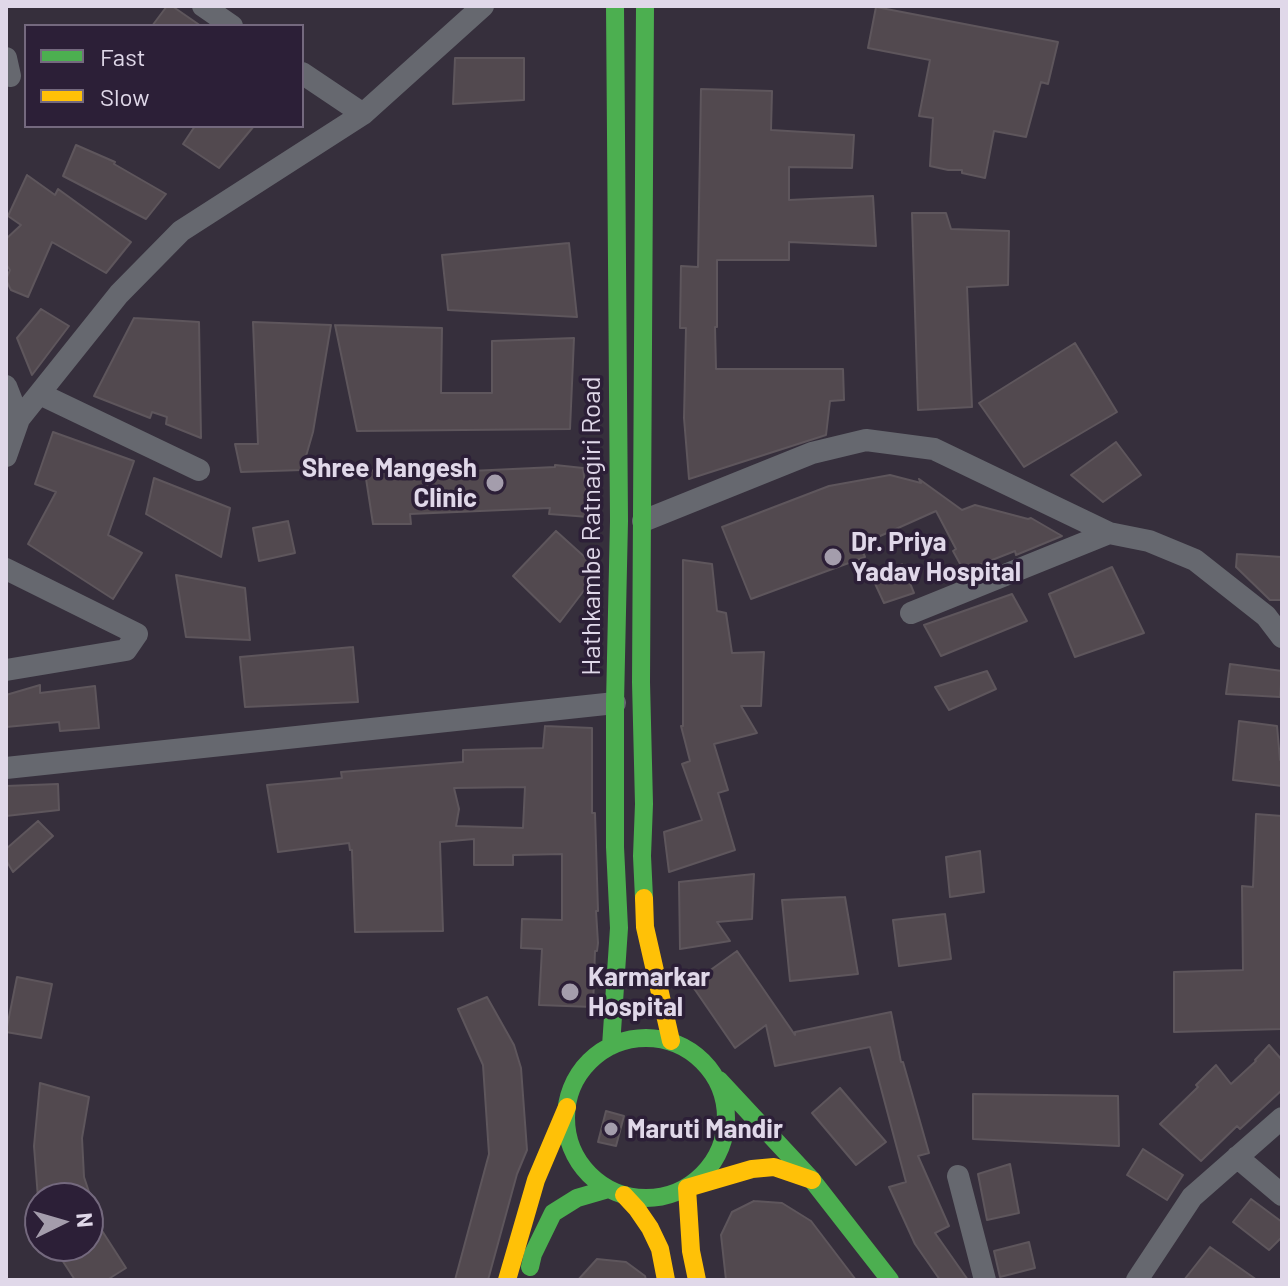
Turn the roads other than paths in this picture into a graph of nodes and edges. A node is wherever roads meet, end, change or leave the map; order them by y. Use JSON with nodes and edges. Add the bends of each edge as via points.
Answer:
{"nodes":[{"id":1,"x":203,"y":6,"type":"edge"},
{"id":2,"x":483,"y":6,"type":"edge"},
{"id":3,"x":615,"y":6,"type":"edge"},
{"id":4,"x":645,"y":6,"type":"edge"},
{"id":5,"x":229,"y":24,"type":"edge"},
{"id":6,"x":304,"y":74,"type":"edge"},
{"id":7,"x":363,"y":114,"type":"junction"},
{"id":8,"x":6,"y":386,"type":"edge"},
{"id":9,"x":40,"y":394,"type":"junction"},
{"id":10,"x":19,"y":419,"type":"junction"},
{"id":11,"x":6,"y":456,"type":"edge"},
{"id":12,"x":199,"y":470,"type":"dead end"},
{"id":13,"x":643,"y":521,"type":"junction"},
{"id":14,"x":1109,"y":533,"type":"junction"},
{"id":15,"x":6,"y":569,"type":"edge"},
{"id":16,"x":911,"y":613,"type":"dead end"},
{"id":17,"x":1282,"y":637,"type":"edge"},
{"id":18,"x":6,"y":670,"type":"edge"},
{"id":19,"x":615,"y":703,"type":"junction"},
{"id":20,"x":6,"y":768,"type":"edge"},
{"id":21,"x":671,"y":1041,"type":"junction"},
{"id":22,"x":611,"y":1046,"type":"junction"},
{"id":23,"x":714,"y":1076,"type":"junction"},
{"id":24,"x":567,"y":1107,"type":"junction"},
{"id":25,"x":1282,"y":1118,"type":"edge"},
{"id":26,"x":1237,"y":1157,"type":"junction"},
{"id":27,"x":958,"y":1176,"type":"dead end"},
{"id":28,"x":812,"y":1180,"type":"junction"},
{"id":29,"x":687,"y":1188,"type":"junction"},
{"id":30,"x":616,"y":1192,"type":"junction"},
{"id":31,"x":1282,"y":1195,"type":"edge"},
{"id":32,"x":507,"y":1280,"type":"edge"},
{"id":33,"x":526,"y":1280,"type":"edge"},
{"id":34,"x":666,"y":1280,"type":"edge"},
{"id":35,"x":697,"y":1280,"type":"edge"},
{"id":36,"x":890,"y":1280,"type":"edge"},
{"id":37,"x":985,"y":1280,"type":"edge"},
{"id":38,"x":1137,"y":1280,"type":"edge"}],
"edges":[{"from":1,"to":5,"type":"street"},
{"from":2,"to":7,"type":"street"},
{"from":3,"to":19,"type":"main road","name":"Hathkambe Ratnagiri Road"},
{"from":4,"to":13,"type":"main road"},
{"from":6,"to":7,"type":"street"},
{"from":7,"to":9,"type":"street","via":[[181,231],[119,294]]},
{"from":8,"to":10,"type":"street"},
{"from":9,"to":10,"type":"street"},
{"from":9,"to":12,"type":"street"},
{"from":10,"to":11,"type":"street"},
{"from":13,"to":14,"type":"street","via":[[812,453],[866,440],[934,449]]},
{"from":13,"to":21,"type":"main road","via":[[645,927]]},
{"from":14,"to":16,"type":"street"},
{"from":14,"to":17,"type":"street","via":[[1149,541],[1195,560],[1266,616]]},
{"from":15,"to":18,"type":"street","via":[[137,634],[126,650]]},
{"from":19,"to":20,"type":"street"},
{"from":19,"to":22,"type":"main road","name":"Hathkambe Ratnagiri Road","via":[[619,928]]},
{"from":21,"to":22,"type":"main road","via":[[640,1038]]},
{"from":21,"to":23,"type":"main road","via":[[701,1060]]},
{"from":22,"to":24,"type":"main road","via":[[583,1070]]},
{"from":23,"to":28,"type":"main road"},
{"from":23,"to":29,"type":"main road","via":[[724,1099],[726,1125],[720,1150]]},
{"from":24,"to":30,"type":"main road","via":[[575,1154],[589,1174]]},
{"from":24,"to":32,"type":"main road","via":[[536,1180]]},
{"from":25,"to":26,"type":"street"},
{"from":26,"to":31,"type":"street"},
{"from":26,"to":38,"type":"street","via":[[1192,1197]]},
{"from":27,"to":37,"type":"street"},
{"from":28,"to":29,"type":"main road","via":[[774,1167]]},
{"from":28,"to":36,"type":"main road"},
{"from":29,"to":30,"type":"main road","via":[[645,1200]]},
{"from":29,"to":35,"type":"main road"},
{"from":30,"to":33,"type":"main road","via":[[577,1198],[553,1213]]},
{"from":30,"to":34,"type":"main road","via":[[644,1218],[660,1249]]}]}
